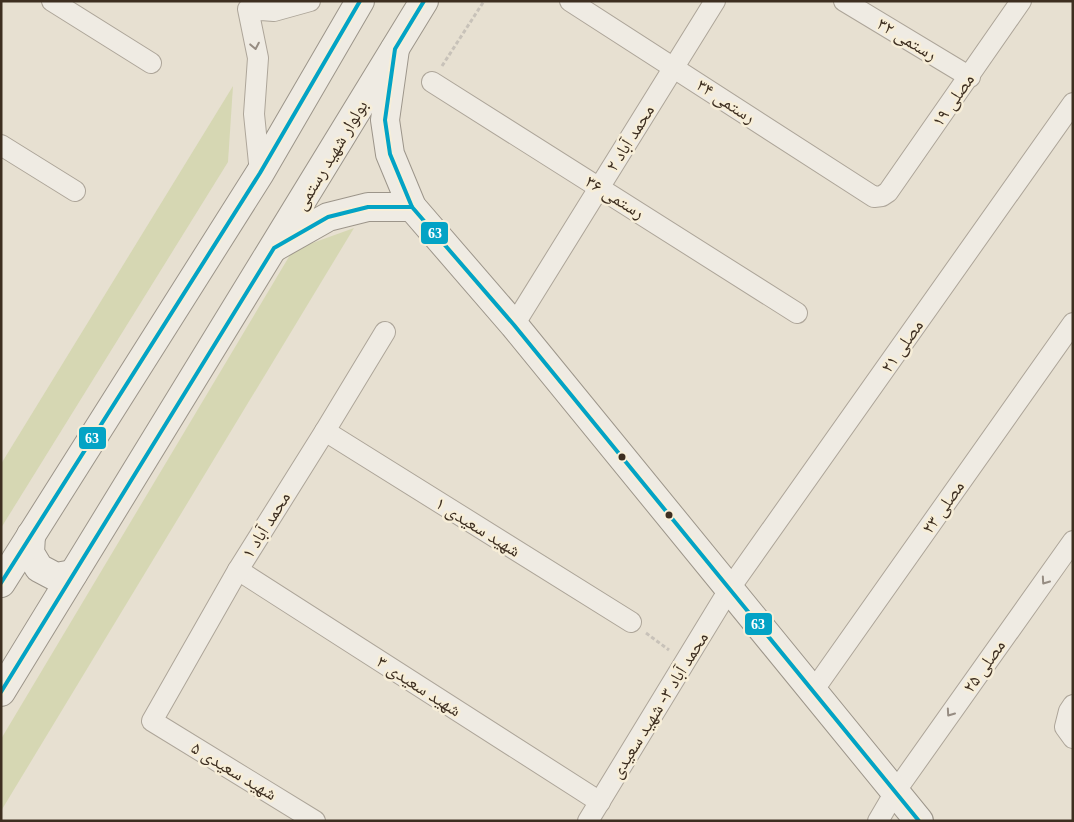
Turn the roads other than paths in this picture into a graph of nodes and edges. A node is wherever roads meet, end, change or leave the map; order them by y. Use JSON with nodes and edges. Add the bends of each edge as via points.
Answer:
{"nodes":[{"id":1,"x":52,"y":1,"type":"edge"},
{"id":2,"x":310,"y":1,"type":"edge"},
{"id":3,"x":360,"y":1,"type":"edge"},
{"id":4,"x":424,"y":1,"type":"edge"},
{"id":5,"x":570,"y":1,"type":"edge"},
{"id":6,"x":715,"y":1,"type":"edge"},
{"id":7,"x":844,"y":1,"type":"edge"},
{"id":8,"x":1021,"y":1,"type":"edge"},
{"id":9,"x":245,"y":5,"type":"edge"},
{"id":10,"x":395,"y":49,"type":"junction"},
{"id":11,"x":151,"y":62,"type":"dead end"},
{"id":12,"x":674,"y":67,"type":"junction"},
{"id":13,"x":970,"y":77,"type":"junction"},
{"id":14,"x":432,"y":82,"type":"road end"},
{"id":15,"x":1073,"y":103,"type":"edge"},
{"id":16,"x":1,"y":145,"type":"edge"},
{"id":17,"x":260,"y":173,"type":"junction"},
{"id":18,"x":599,"y":187,"type":"junction"},
{"id":19,"x":75,"y":191,"type":"dead end"},
{"id":20,"x":882,"y":196,"type":"joint"},
{"id":21,"x":412,"y":207,"type":"junction"},
{"id":22,"x":274,"y":248,"type":"junction"},
{"id":23,"x":797,"y":313,"type":"dead end"},
{"id":24,"x":1073,"y":323,"type":"edge"},
{"id":25,"x":514,"y":325,"type":"junction"},
{"id":26,"x":385,"y":332,"type":"dead end"},
{"id":27,"x":325,"y":432,"type":"junction"},
{"id":28,"x":31,"y":535,"type":"junction"},
{"id":29,"x":1073,"y":541,"type":"edge"},
{"id":30,"x":238,"y":570,"type":"junction"},
{"id":31,"x":73,"y":574,"type":"junction"},
{"id":32,"x":1,"y":583,"type":"edge"},
{"id":33,"x":730,"y":588,"type":"junction"},
{"id":34,"x":631,"y":622,"type":"road end"},
{"id":35,"x":812,"y":691,"type":"junction"},
{"id":36,"x":1,"y":692,"type":"edge"},
{"id":37,"x":1073,"y":705,"type":"edge"},
{"id":38,"x":152,"y":721,"type":"joint"},
{"id":39,"x":1069,"y":732,"type":"edge"},
{"id":40,"x":894,"y":792,"type":"junction"},
{"id":41,"x":600,"y":802,"type":"junction"},
{"id":42,"x":315,"y":821,"type":"edge"},
{"id":43,"x":588,"y":821,"type":"edge"},
{"id":44,"x":878,"y":821,"type":"edge"},
{"id":45,"x":919,"y":821,"type":"edge"}],
"edges":[{"from":1,"to":11,"type":"street"},
{"from":2,"to":9,"type":"street","via":[[274,11]]},
{"from":3,"to":17,"type":"main road"},
{"from":4,"to":10,"type":"main road","name":"بولوار شهید رستمی"},
{"from":5,"to":12,"type":"street","name":"رستمی ۳۴"},
{"from":6,"to":12,"type":"street","name":"محمد آباد ۲"},
{"from":7,"to":13,"type":"street","name":"رستمی ۳۲"},
{"from":8,"to":13,"type":"street","name":"مصلی ۱۹"},
{"from":9,"to":17,"type":"street","one_way":true,"via":[[258,58],[254,114]]},
{"from":10,"to":21,"type":"main road","via":[[385,120],[390,154]]},
{"from":10,"to":22,"type":"main road","name":"بولوار شهید رستمی"},
{"from":12,"to":18,"type":"street","name":"محمد آباد ۲"},
{"from":12,"to":20,"type":"street","name":"رستمی ۳۴","via":[[874,197]]},
{"from":13,"to":20,"type":"street","name":"مصلی ۱۹"},
{"from":14,"to":18,"type":"street","name":"رستمی ۳۶"},
{"from":15,"to":33,"type":"street","name":"مصلی ۲۱"},
{"from":16,"to":19,"type":"street"},
{"from":17,"to":28,"type":"main road"},
{"from":18,"to":23,"type":"street","name":"رستمی ۳۶"},
{"from":18,"to":25,"type":"street","name":"محمد آباد ۲"},
{"from":21,"to":22,"type":"main road","via":[[368,207],[328,217]]},
{"from":21,"to":25,"type":"main road"},
{"from":22,"to":31,"type":"main road","name":"بولوار شهید رستمی"},
{"from":24,"to":35,"type":"street","name":"مصلی ۲۳"},
{"from":25,"to":33,"type":"main road"},
{"from":26,"to":27,"type":"street","name":"محمد آباد ۱"},
{"from":27,"to":30,"type":"street","name":"محمد آباد ۱"},
{"from":27,"to":34,"type":"street","name":"شهید سعیدی ۱"},
{"from":28,"to":31,"type":"main road","via":[[30,553],[40,568],[56,576]]},
{"from":28,"to":32,"type":"main road"},
{"from":29,"to":40,"type":"street","name":"مصلی ۲۵","one_way":true},
{"from":30,"to":38,"type":"street","name":"محمد آباد ۱"},
{"from":30,"to":41,"type":"street","name":"شهید سعیدی ۳"},
{"from":31,"to":36,"type":"main road","name":"بولوار شهید رستمی"},
{"from":33,"to":35,"type":"main road"},
{"from":33,"to":41,"type":"street","name":"محمد آباد ۳- شهید سعیدی"},
{"from":35,"to":40,"type":"main road"},
{"from":37,"to":39,"type":"street","via":[[1069,711]]},
{"from":38,"to":42,"type":"street","name":"شهید سعیدی ۵"},
{"from":40,"to":44,"type":"street","name":"مصلی ۲۵"},
{"from":40,"to":45,"type":"main road"},
{"from":41,"to":43,"type":"street","name":"محمد آباد ۳- شهید سعیدی"}]}
